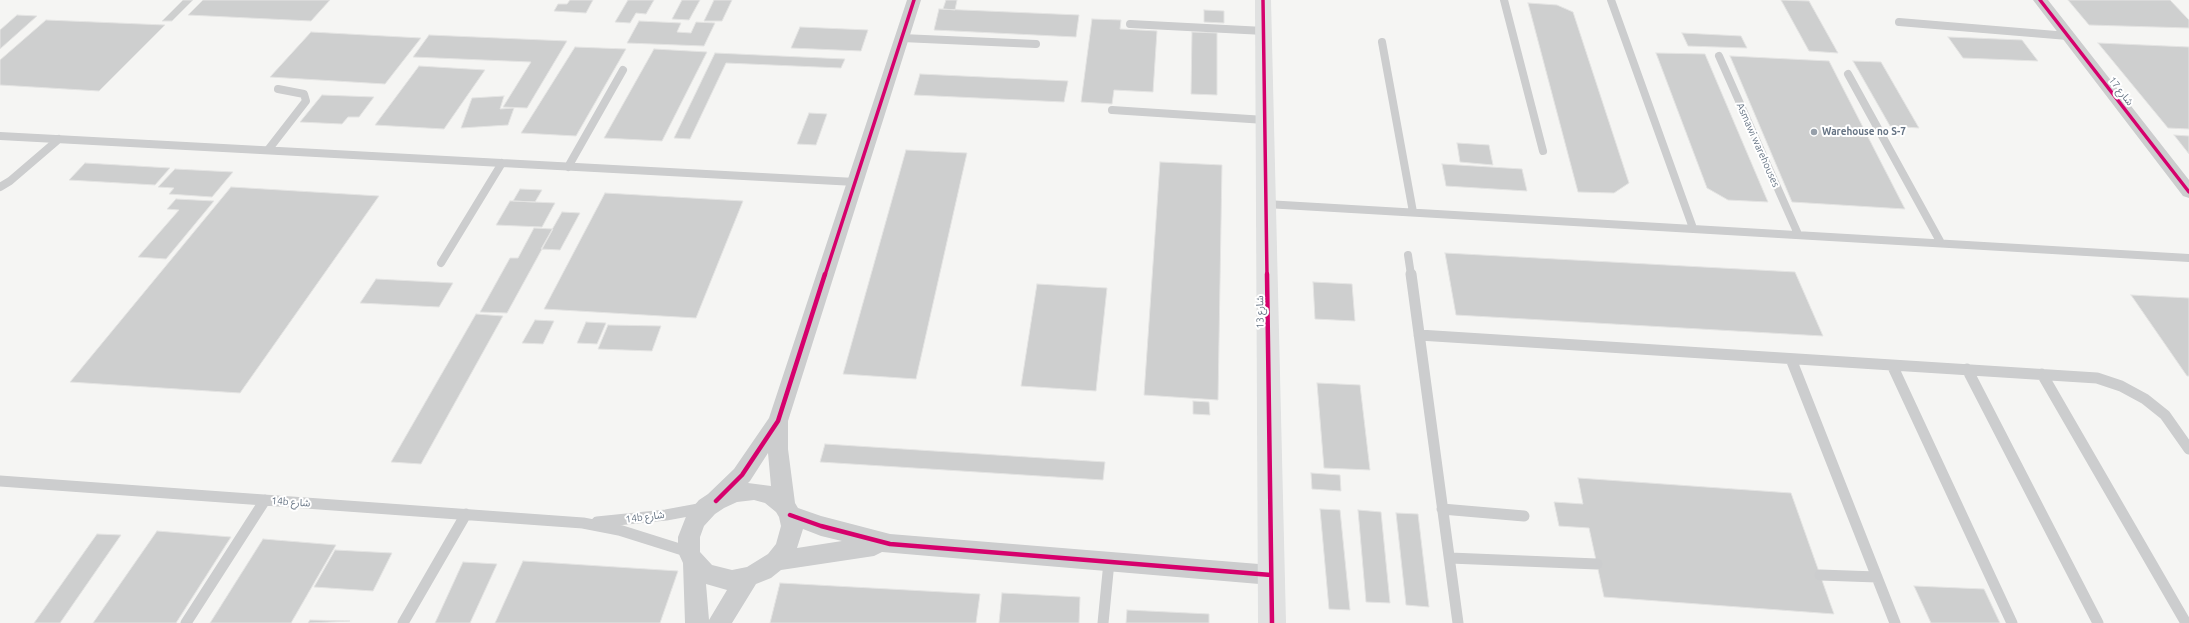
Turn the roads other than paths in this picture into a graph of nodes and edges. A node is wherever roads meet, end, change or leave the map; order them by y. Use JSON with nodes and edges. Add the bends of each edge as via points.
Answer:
{"nodes":[{"id":1,"x":914,"y":0,"type":"edge"},
{"id":2,"x":1263,"y":0,"type":"edge"},
{"id":3,"x":1504,"y":0,"type":"edge"},
{"id":4,"x":1611,"y":0,"type":"edge"},
{"id":5,"x":2040,"y":0,"type":"edge"},
{"id":6,"x":1899,"y":22,"type":"dead end"},
{"id":7,"x":1130,"y":24,"type":"dead end"},
{"id":8,"x":1264,"y":31,"type":"junction"},
{"id":9,"x":2068,"y":36,"type":"junction"},
{"id":10,"x":902,"y":38,"type":"junction"},
{"id":11,"x":1382,"y":42,"type":"dead end"},
{"id":12,"x":1036,"y":44,"type":"dead end"},
{"id":13,"x":1719,"y":56,"type":"dead end"},
{"id":14,"x":623,"y":70,"type":"dead end"},
{"id":15,"x":1848,"y":74,"type":"dead end"},
{"id":16,"x":278,"y":89,"type":"dead end"},
{"id":17,"x":1112,"y":110,"type":"dead end"},
{"id":18,"x":1265,"y":120,"type":"junction"},
{"id":19,"x":0,"y":136,"type":"edge"},
{"id":20,"x":59,"y":139,"type":"junction"},
{"id":21,"x":268,"y":150,"type":"junction"},
{"id":22,"x":1544,"y":151,"type":"dead end"},
{"id":23,"x":502,"y":163,"type":"junction"},
{"id":24,"x":568,"y":167,"type":"junction"},
{"id":25,"x":855,"y":182,"type":"junction"},
{"id":26,"x":0,"y":187,"type":"edge"},
{"id":27,"x":2189,"y":192,"type":"edge"},
{"id":28,"x":1266,"y":204,"type":"junction"},
{"id":29,"x":1413,"y":212,"type":"junction"},
{"id":30,"x":1693,"y":228,"type":"junction"},
{"id":31,"x":1798,"y":234,"type":"junction"},
{"id":32,"x":1941,"y":243,"type":"junction"},
{"id":33,"x":1408,"y":255,"type":"dead end"},
{"id":34,"x":2189,"y":258,"type":"edge"},
{"id":35,"x":441,"y":263,"type":"dead end"},
{"id":36,"x":1419,"y":335,"type":"junction"},
{"id":37,"x":1791,"y":359,"type":"junction"},
{"id":38,"x":1892,"y":365,"type":"junction"},
{"id":39,"x":1967,"y":369,"type":"junction"},
{"id":40,"x":2042,"y":374,"type":"junction"},
{"id":41,"x":778,"y":421,"type":"junction"},
{"id":42,"x":2189,"y":449,"type":"edge"},
{"id":43,"x":1,"y":482,"type":"edge"},
{"id":44,"x":265,"y":500,"type":"junction"},
{"id":45,"x":712,"y":504,"type":"junction"},
{"id":46,"x":1442,"y":509,"type":"junction"},
{"id":47,"x":787,"y":510,"type":"junction"},
{"id":48,"x":466,"y":514,"type":"junction"},
{"id":49,"x":1524,"y":516,"type":"dead end"},
{"id":50,"x":583,"y":522,"type":"junction"},
{"id":51,"x":890,"y":544,"type":"junction"},
{"id":52,"x":692,"y":558,"type":"junction"},
{"id":53,"x":1450,"y":558,"type":"junction"},
{"id":54,"x":776,"y":561,"type":"junction"},
{"id":55,"x":1109,"y":562,"type":"junction"},
{"id":56,"x":1597,"y":564,"type":"dead end"},
{"id":57,"x":1271,"y":575,"type":"junction"},
{"id":58,"x":1820,"y":575,"type":"dead end"},
{"id":59,"x":748,"y":577,"type":"junction"},
{"id":60,"x":1877,"y":577,"type":"junction"},
{"id":61,"x":186,"y":623,"type":"edge"},
{"id":62,"x":403,"y":623,"type":"edge"},
{"id":63,"x":697,"y":623,"type":"edge"},
{"id":64,"x":719,"y":623,"type":"edge"},
{"id":65,"x":1103,"y":623,"type":"edge"},
{"id":66,"x":1272,"y":623,"type":"edge"},
{"id":67,"x":1458,"y":623,"type":"edge"},
{"id":68,"x":1895,"y":623,"type":"edge"},
{"id":69,"x":2012,"y":623,"type":"edge"},
{"id":70,"x":2098,"y":623,"type":"edge"},
{"id":71,"x":2186,"y":623,"type":"edge"}],
"edges":[{"from":1,"to":10,"type":"street"},
{"from":2,"to":8,"type":"street","name":"شارع 13"},
{"from":3,"to":22,"type":"lane"},
{"from":4,"to":30,"type":"lane"},
{"from":5,"to":9,"type":"street","name":"شارع 17"},
{"from":6,"to":9,"type":"lane"},
{"from":7,"to":8,"type":"lane"},
{"from":8,"to":18,"type":"street","name":"شارع 13"},
{"from":9,"to":27,"type":"street","name":"شارع 17"},
{"from":10,"to":12,"type":"lane"},
{"from":10,"to":25,"type":"street"},
{"from":11,"to":29,"type":"lane"},
{"from":13,"to":31,"type":"lane","name":"Asmawi warehouses"},
{"from":14,"to":24,"type":"lane"},
{"from":15,"to":32,"type":"lane"},
{"from":16,"to":21,"type":"lane","via":[[304,94],[307,97]]},
{"from":17,"to":18,"type":"lane"},
{"from":18,"to":28,"type":"street","name":"شارع 13"},
{"from":19,"to":20,"type":"lane"},
{"from":20,"to":21,"type":"lane"},
{"from":20,"to":26,"type":"lane"},
{"from":21,"to":23,"type":"lane"},
{"from":23,"to":24,"type":"lane"},
{"from":23,"to":35,"type":"lane"},
{"from":24,"to":25,"type":"lane"},
{"from":25,"to":41,"type":"street"},
{"from":28,"to":29,"type":"lane"},
{"from":28,"to":57,"type":"street","name":"شارع 13"},
{"from":29,"to":30,"type":"lane"},
{"from":30,"to":31,"type":"lane"},
{"from":31,"to":32,"type":"lane"},
{"from":32,"to":34,"type":"lane"},
{"from":33,"to":36,"type":"lane"},
{"from":36,"to":37,"type":"lane"},
{"from":36,"to":46,"type":"lane"},
{"from":37,"to":38,"type":"lane"},
{"from":37,"to":60,"type":"lane"},
{"from":38,"to":39,"type":"lane"},
{"from":38,"to":69,"type":"lane"},
{"from":39,"to":40,"type":"lane"},
{"from":39,"to":70,"type":"lane"},
{"from":40,"to":42,"type":"lane","via":[[2097,378],[2122,386],[2145,399],[2165,415]]},
{"from":40,"to":71,"type":"lane"},
{"from":41,"to":45,"type":"street","via":[[742,475]]},
{"from":41,"to":47,"type":"street","via":[[778,449]]},
{"from":43,"to":44,"type":"lane","name":"14b شارع"},
{"from":44,"to":48,"type":"lane","name":"14b شارع"},
{"from":44,"to":61,"type":"lane"},
{"from":45,"to":47,"type":"street","via":[[734,493],[754,491],[771,495]]},
{"from":45,"to":50,"type":"lane","name":"14b شارع","via":[[666,515]]},
{"from":45,"to":52,"type":"street","via":[[693,526],[689,537]]},
{"from":46,"to":49,"type":"lane"},
{"from":46,"to":53,"type":"lane"},
{"from":47,"to":51,"type":"street","via":[[821,526]]},
{"from":47,"to":54,"type":"street","via":[[792,526],[790,538]]},
{"from":48,"to":50,"type":"lane","name":"14b شارع"},
{"from":48,"to":62,"type":"lane"},
{"from":50,"to":52,"type":"lane","name":"14b شارع","via":[[619,530]]},
{"from":51,"to":54,"type":"street"},
{"from":51,"to":55,"type":"street"},
{"from":52,"to":59,"type":"street","via":[[704,572],[717,578],[732,580]]},
{"from":52,"to":63,"type":"street"},
{"from":53,"to":56,"type":"lane"},
{"from":53,"to":67,"type":"lane"},
{"from":54,"to":59,"type":"street","via":[[763,571]]},
{"from":55,"to":57,"type":"street"},
{"from":55,"to":65,"type":"lane"},
{"from":57,"to":66,"type":"street","name":"شارع 13"},
{"from":58,"to":60,"type":"lane"},
{"from":59,"to":64,"type":"street"},
{"from":60,"to":68,"type":"lane"}]}
